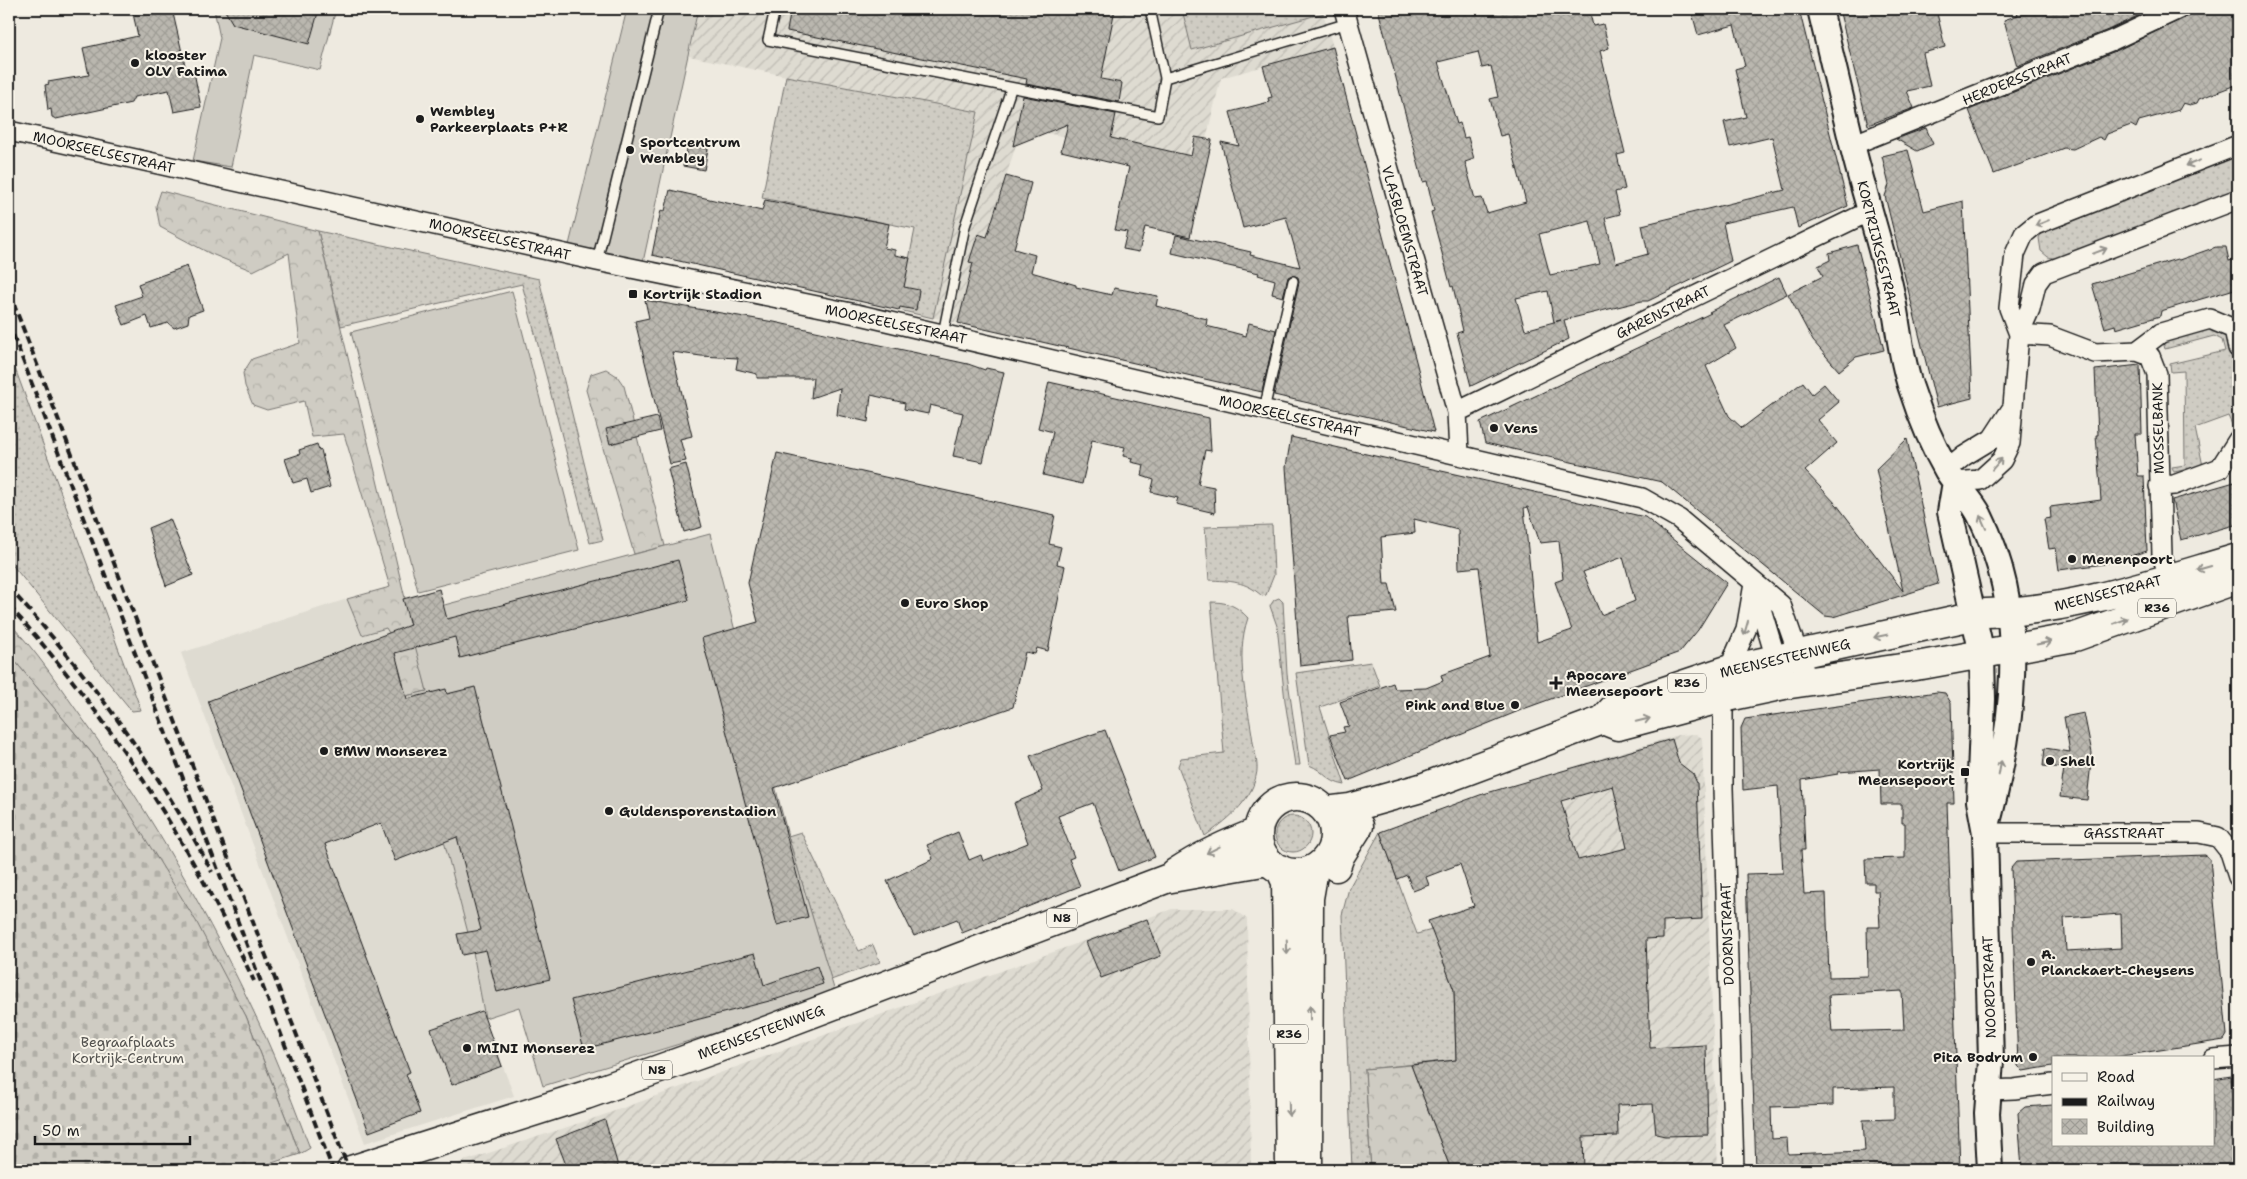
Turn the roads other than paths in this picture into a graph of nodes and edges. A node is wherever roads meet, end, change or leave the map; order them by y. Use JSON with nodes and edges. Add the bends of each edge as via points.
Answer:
{"nodes":[{"id":1,"x":659,"y":9,"type":"edge"},
{"id":2,"x":775,"y":9,"type":"edge"},
{"id":3,"x":1150,"y":9,"type":"edge"},
{"id":4,"x":1820,"y":9,"type":"edge"},
{"id":5,"x":2179,"y":9,"type":"edge"},
{"id":6,"x":1346,"y":16,"type":"edge"},
{"id":7,"x":1165,"y":78,"type":"junction"},
{"id":8,"x":1012,"y":89,"type":"junction"},
{"id":9,"x":9,"y":131,"type":"edge"},
{"id":10,"x":1852,"y":145,"type":"junction"},
{"id":11,"x":2238,"y":145,"type":"edge"},
{"id":12,"x":2238,"y":199,"type":"edge"},
{"id":13,"x":1870,"y":211,"type":"junction"},
{"id":14,"x":597,"y":261,"type":"junction"},
{"id":15,"x":1293,"y":281,"type":"dead end"},
{"id":16,"x":943,"y":334,"type":"junction"},
{"id":17,"x":2018,"y":334,"type":"junction"},
{"id":18,"x":2238,"y":348,"type":"edge"},
{"id":19,"x":2137,"y":350,"type":"junction"},
{"id":20,"x":1264,"y":410,"type":"junction"},
{"id":21,"x":2011,"y":410,"type":"junction"},
{"id":22,"x":1457,"y":412,"type":"junction"},
{"id":23,"x":2238,"y":440,"type":"edge"},
{"id":24,"x":1459,"y":454,"type":"junction"},
{"id":25,"x":1951,"y":476,"type":"junction"},
{"id":26,"x":2159,"y":486,"type":"junction"},
{"id":27,"x":2238,"y":558,"type":"edge"},
{"id":28,"x":2170,"y":578,"type":"junction"},
{"id":29,"x":2238,"y":579,"type":"edge"},
{"id":30,"x":1754,"y":584,"type":"junction"},
{"id":31,"x":2009,"y":612,"type":"junction"},
{"id":32,"x":1974,"y":615,"type":"junction"},
{"id":33,"x":2013,"y":650,"type":"junction"},
{"id":34,"x":1982,"y":654,"type":"junction"},
{"id":35,"x":1787,"y":656,"type":"junction"},
{"id":36,"x":1730,"y":669,"type":"junction"},
{"id":37,"x":1796,"y":684,"type":"junction"},
{"id":38,"x":1723,"y":698,"type":"junction"},
{"id":39,"x":1604,"y":720,"type":"junction"},
{"id":40,"x":1421,"y":788,"type":"junction"},
{"id":41,"x":1326,"y":811,"type":"junction"},
{"id":42,"x":1359,"y":826,"type":"junction"},
{"id":43,"x":1258,"y":832,"type":"junction"},
{"id":44,"x":1985,"y":833,"type":"junction"},
{"id":45,"x":1333,"y":845,"type":"junction"},
{"id":46,"x":1274,"y":865,"type":"junction"},
{"id":47,"x":1314,"y":869,"type":"junction"},
{"id":48,"x":2238,"y":877,"type":"edge"},
{"id":49,"x":1166,"y":879,"type":"junction"},
{"id":50,"x":1310,"y":985,"type":"junction"},
{"id":51,"x":2238,"y":1057,"type":"edge"},
{"id":52,"x":2214,"y":1060,"type":"edge"},
{"id":53,"x":2052,"y":1084,"type":"edge"},
{"id":54,"x":1990,"y":1090,"type":"junction"},
{"id":55,"x":1299,"y":1169,"type":"edge"},
{"id":56,"x":351,"y":1170,"type":"edge"},
{"id":57,"x":1734,"y":1170,"type":"edge"},
{"id":58,"x":1990,"y":1170,"type":"edge"}],
"edges":[{"from":1,"to":14,"type":"lane"},
{"from":2,"to":8,"type":"lane","via":[[768,40]]},
{"from":3,"to":7,"type":"lane"},
{"from":4,"to":10,"type":"street","name":"KORTRIJKSESTRAAT"},
{"from":5,"to":10,"type":"street","name":"HERDERSSTRAAT","via":[[2113,40]]},
{"from":6,"to":7,"type":"lane"},
{"from":6,"to":22,"type":"street","name":"VLASBLOEMSTRAAT"},
{"from":7,"to":8,"type":"lane","via":[[1158,116]]},
{"from":8,"to":16,"type":"lane","via":[[965,226]]},
{"from":9,"to":14,"type":"street","name":"MOORSEELSESTRAAT"},
{"from":10,"to":13,"type":"street","name":"KORTRIJKSESTRAAT"},
{"from":11,"to":17,"type":"street","one_way":true,"via":[[2035,225],[2024,234],[2015,254],[2009,308]]},
{"from":17,"to":12,"type":"street","one_way":true,"via":[[2030,309],[2036,284],[2044,273]]},
{"from":13,"to":22,"type":"street","name":"GARENSTRAAT"},
{"from":13,"to":25,"type":"street","name":"KORTRIJKSESTRAAT","via":[[1890,283],[1910,385],[1924,425]]},
{"from":14,"to":16,"type":"street","name":"MOORSEELSESTRAAT"},
{"from":15,"to":20,"type":"lane"},
{"from":16,"to":20,"type":"street","name":"MOORSEELSESTRAAT"},
{"from":17,"to":19,"type":"street","via":[[2050,336],[2095,353]]},
{"from":17,"to":21,"type":"street"},
{"from":18,"to":19,"type":"street","via":[[2234,329],[2210,319],[2160,333]]},
{"from":19,"to":26,"type":"street","name":"MOSSELBANK","via":[[2150,356],[2157,374]]},
{"from":20,"to":24,"type":"street","name":"MOORSEELSESTRAAT"},
{"from":21,"to":25,"type":"street","via":[[1992,439],[1964,456]]},
{"from":25,"to":21,"type":"street","one_way":true,"via":[[1980,480],[2002,460],[2010,443]]},
{"from":22,"to":24,"type":"street","name":"VLASBLOEMSTRAAT"},
{"from":23,"to":26,"type":"street","name":"MOSSELBANK","via":[[2220,468],[2174,485]]},
{"from":24,"to":30,"type":"street","name":"MOORSEELSESTRAAT","via":[[1642,498],[1679,519]]},
{"from":31,"to":25,"type":"street","name":"KORTRIJKSESTRAAT","one_way":true,"via":[[2000,568],[1982,519]]},
{"from":25,"to":32,"type":"street","via":[[1950,512]]},
{"from":26,"to":28,"type":"street","name":"MOSSELBANK","via":[[2162,556]]},
{"from":27,"to":28,"type":"main road","name":"MEENSESTRAAT","number":"R36","one_way":true},
{"from":28,"to":31,"type":"main road","name":"MEENSESTRAAT","number":"R36","via":[[2080,603]]},
{"from":33,"to":29,"type":"main road","name":"MEENSESTRAAT","number":"R36","one_way":true,"via":[[2083,634]]},
{"from":30,"to":35,"type":"street","name":"MOORSEELSESTRAAT","via":[[1781,605]]},
{"from":30,"to":36,"type":"street","one_way":true,"via":[[1746,630]]},
{"from":31,"to":32,"type":"main road","name":"MEENSESTRAAT","number":"R36"},
{"from":31,"to":33,"type":"street","name":"NOORDSTRAAT"},
{"from":32,"to":34,"type":"street","name":"NOORDSTRAAT"},
{"from":32,"to":35,"type":"main road","name":"MEENSESTEENWEG","number":"R36","one_way":true},
{"from":33,"to":34,"type":"main road","name":"MEENSESTRAAT","number":"R36"},
{"from":44,"to":33,"type":"street","name":"NOORDSTRAAT","one_way":true,"via":[[2010,714]]},
{"from":34,"to":37,"type":"main road","name":"MEENSESTEENWEG","number":"R36"},
{"from":34,"to":44,"type":"street","name":"NOORDSTRAAT","via":[[1979,801]]},
{"from":35,"to":36,"type":"main road","name":"MEENSESTEENWEG","number":"R36"},
{"from":35,"to":37,"type":"street","name":"MOORSEELSESTRAAT"},
{"from":36,"to":38,"type":"street"},
{"from":36,"to":39,"type":"main road","name":"MEENSESTEENWEG","number":"R36","via":[[1614,708]]},
{"from":37,"to":38,"type":"main road","name":"MEENSESTEENWEG","number":"R36"},
{"from":39,"to":38,"type":"main road","name":"MEENSESTEENWEG","number":"R36","one_way":true,"via":[[1618,726]]},
{"from":38,"to":57,"type":"street","name":"DOORNSTRAAT"},
{"from":39,"to":40,"type":"main road","name":"MEENSESTEENWEG","number":"R36"},
{"from":40,"to":41,"type":"main road","name":"MEENSESTEENWEG","number":"R36","via":[[1350,808]]},
{"from":40,"to":42,"type":"main road","name":"MEENSESTEENWEG","number":"R36"},
{"from":41,"to":43,"type":"main road","via":[[1313,800],[1285,798],[1273,805],[1262,818]]},
{"from":41,"to":45,"type":"main road","via":[[1334,830]]},
{"from":42,"to":45,"type":"main road","name":"MEENSESTEENWEG","number":"R36"},
{"from":42,"to":50,"type":"main road","number":"R36","via":[[1340,856],[1325,896],[1319,963]]},
{"from":43,"to":46,"type":"main road","number":"R36","via":[[1259,843]]},
{"from":43,"to":49,"type":"main road","name":"MEENSESTEENWEG","number":"N8","one_way":true,"via":[[1197,858]]},
{"from":44,"to":48,"type":"street","name":"GASSTRAAT","via":[[2200,833],[2218,837],[2230,852]]},
{"from":44,"to":54,"type":"street","name":"NOORDSTRAAT"},
{"from":45,"to":47,"type":"main road","number":"R36","via":[[1326,860]]},
{"from":46,"to":47,"type":"main road","via":[[1297,873]]},
{"from":46,"to":49,"type":"main road","name":"MEENSESTEENWEG","number":"N8"},
{"from":46,"to":55,"type":"main road","number":"R36","one_way":true,"via":[[1286,882]]},
{"from":47,"to":50,"type":"main road","number":"R36","via":[[1309,898]]},
{"from":49,"to":56,"type":"main road","name":"MEENSESTEENWEG","number":"N8","via":[[744,1039],[586,1095]]},
{"from":55,"to":50,"type":"main road","number":"R36","one_way":true},
{"from":51,"to":52,"type":"street"},
{"from":53,"to":54,"type":"street"},
{"from":54,"to":58,"type":"street","name":"NOORDSTRAAT","via":[[1987,1113]]}]}
